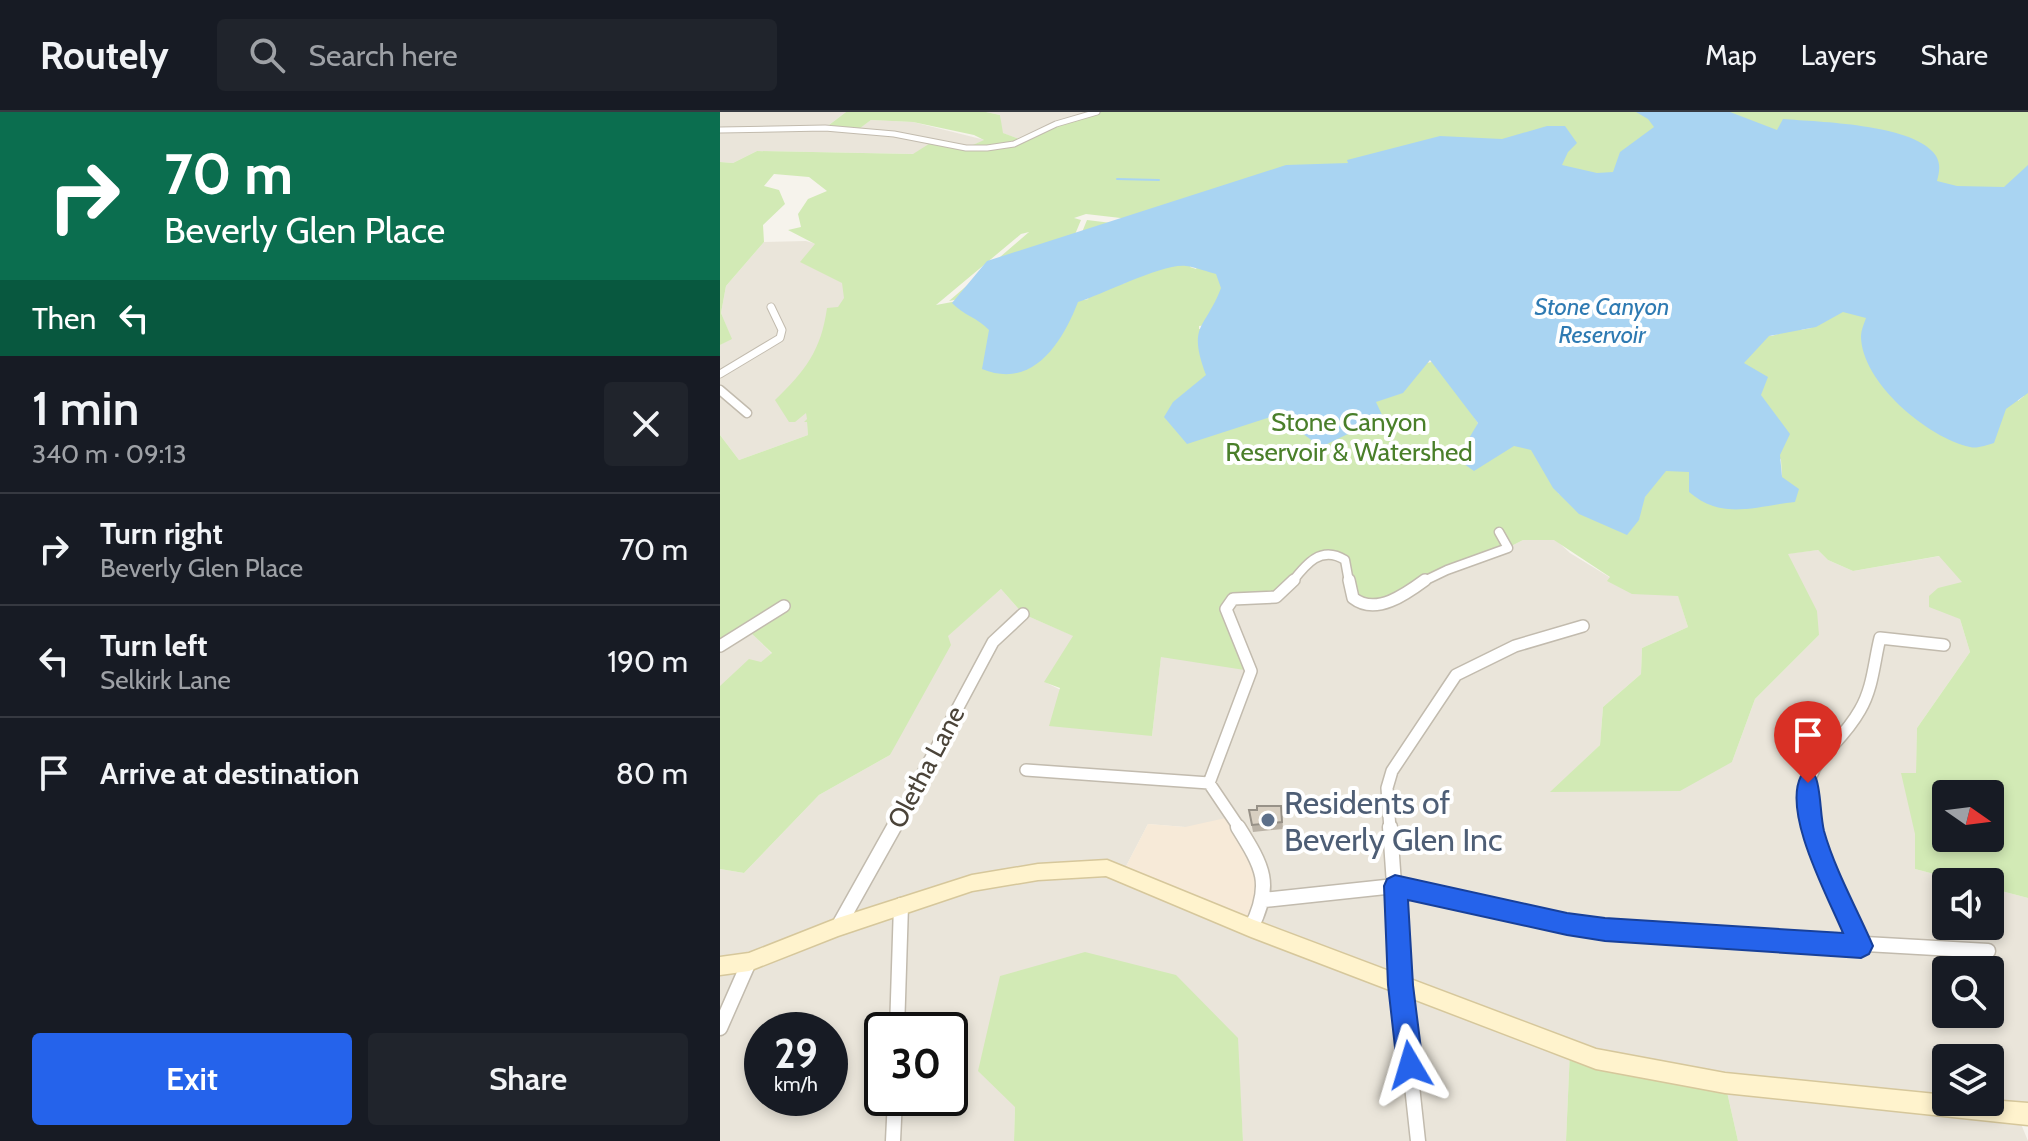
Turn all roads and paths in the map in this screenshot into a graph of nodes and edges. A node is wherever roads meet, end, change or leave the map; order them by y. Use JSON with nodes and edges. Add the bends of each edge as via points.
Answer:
{"nodes":[{"id":1,"x":1097,"y":112,"type":"edge"},
{"id":2,"x":720,"y":130,"type":"edge"},
{"id":3,"x":771,"y":307,"type":"dead end"},
{"id":4,"x":720,"y":374,"type":"edge"},
{"id":5,"x":720,"y":390,"type":"edge"},
{"id":6,"x":747,"y":413,"type":"dead end"},
{"id":7,"x":1499,"y":532,"type":"dead end"},
{"id":8,"x":784,"y":606,"type":"dead end"},
{"id":9,"x":1023,"y":614,"type":"dead end"},
{"id":10,"x":1583,"y":626,"type":"dead end"},
{"id":11,"x":1944,"y":645,"type":"dead end"},
{"id":12,"x":720,"y":646,"type":"edge"},
{"id":13,"x":1026,"y":770,"type":"dead end"},
{"id":14,"x":1209,"y":783,"type":"junction"},
{"id":15,"x":1395,"y":886,"type":"junction"},
{"id":16,"x":1264,"y":900,"type":"junction"},
{"id":17,"x":901,"y":905,"type":"junction"},
{"id":18,"x":838,"y":927,"type":"junction"},
{"id":19,"x":1251,"y":928,"type":"junction"},
{"id":20,"x":1861,"y":946,"type":"junction"},
{"id":21,"x":1988,"y":951,"type":"dead end"},
{"id":22,"x":749,"y":962,"type":"junction"},
{"id":23,"x":720,"y":966,"type":"edge"},
{"id":24,"x":1401,"y":985,"type":"junction"},
{"id":25,"x":898,"y":1012,"type":"edge"},
{"id":26,"x":720,"y":1028,"type":"edge"},
{"id":27,"x":2028,"y":1114,"type":"edge"},
{"id":28,"x":894,"y":1116,"type":"edge"},
{"id":29,"x":893,"y":1141,"type":"edge"},
{"id":30,"x":1418,"y":1141,"type":"edge"}],
"edges":[{"from":1,"to":2,"type":"street","via":[[1014,144],[987,148],[840,129]]},
{"from":3,"to":4,"type":"street","via":[[782,330],[780,338]]},
{"from":5,"to":6,"type":"street"},
{"from":7,"to":14,"type":"street","via":[[1508,548],[1438,573],[1391,601],[1358,602],[1352,597],[1346,561],[1323,554],[1309,560],[1279,596],[1233,599],[1226,609],[1251,671]]},
{"from":8,"to":12,"type":"street"},
{"from":9,"to":18,"type":"street","name":"Oletha Lane","via":[[993,642]]},
{"from":10,"to":15,"type":"street","via":[[1515,646],[1466,668],[1446,686],[1392,771],[1387,788]]},
{"from":11,"to":20,"type":"street","via":[[1880,638],[1859,712],[1816,764],[1808,783],[1814,835]]},
{"from":13,"to":14,"type":"street"},
{"from":14,"to":16,"type":"street","via":[[1255,857],[1264,878]]},
{"from":15,"to":16,"type":"street"},
{"from":15,"to":20,"type":"street","via":[[1605,929]]},
{"from":15,"to":24,"type":"street"},
{"from":16,"to":19,"type":"street"},
{"from":17,"to":18,"type":"main road"},
{"from":17,"to":19,"type":"main road","via":[[985,881],[1107,868]]},
{"from":17,"to":25,"type":"street"},
{"from":18,"to":22,"type":"main road"},
{"from":19,"to":24,"type":"main road"},
{"from":20,"to":21,"type":"street"},
{"from":22,"to":23,"type":"main road"},
{"from":22,"to":26,"type":"street"},
{"from":24,"to":27,"type":"main road","via":[[1596,1059],[1725,1083]]},
{"from":24,"to":30,"type":"street"},
{"from":28,"to":29,"type":"street"}]}
